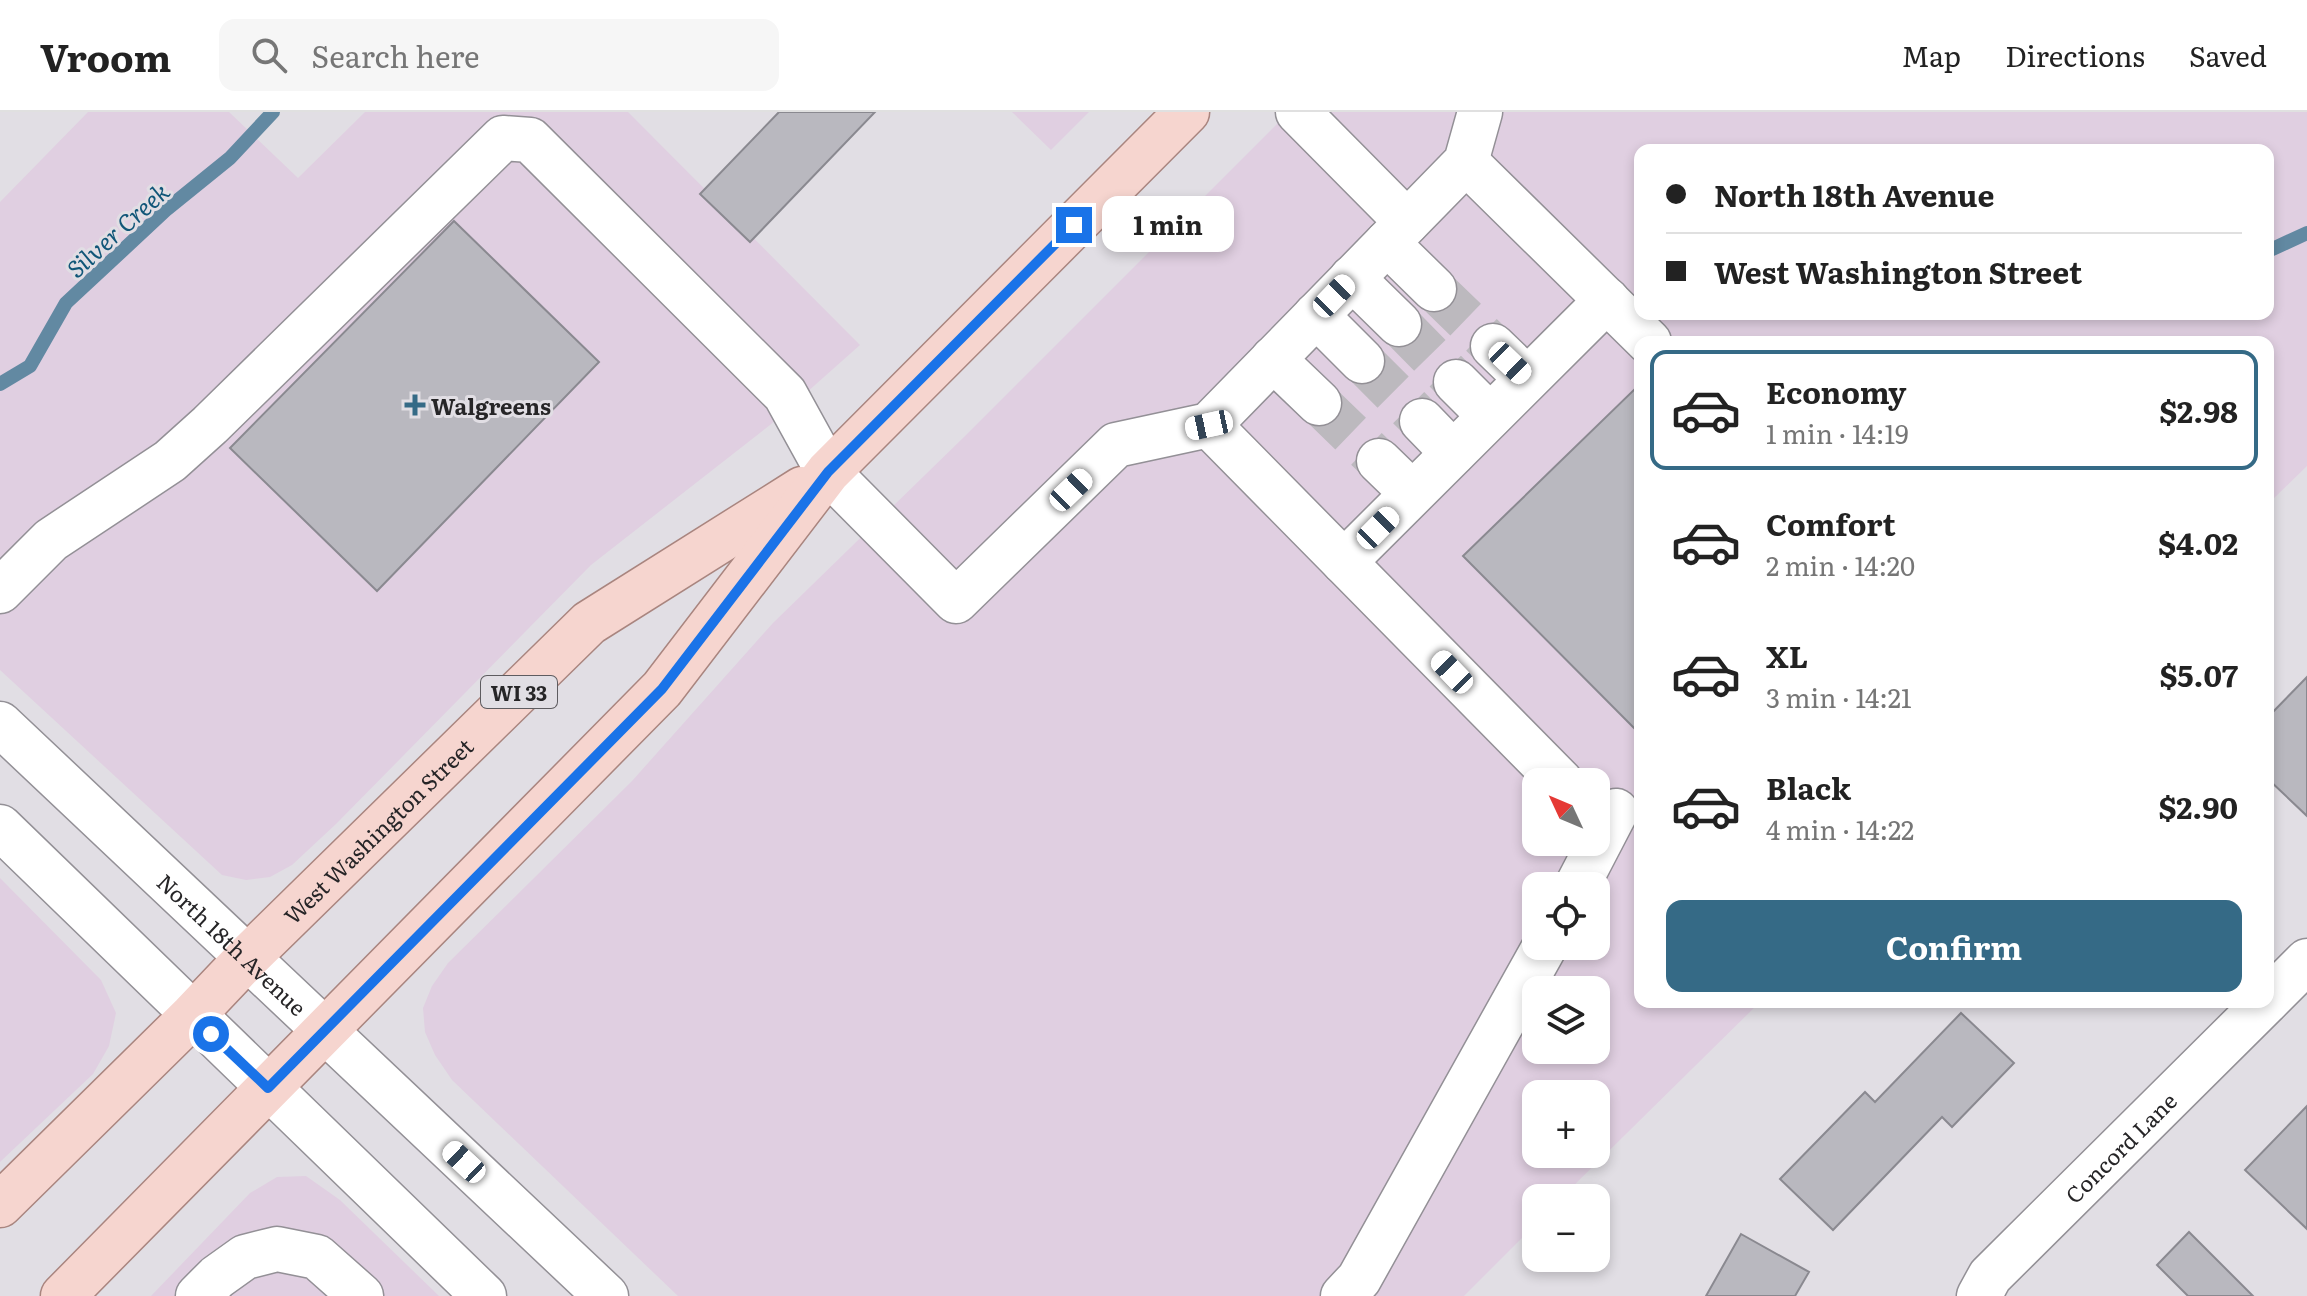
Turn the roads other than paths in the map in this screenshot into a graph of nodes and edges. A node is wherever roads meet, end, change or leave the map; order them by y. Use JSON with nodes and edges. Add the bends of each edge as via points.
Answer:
{"nodes":[{"id":1,"x":1187,"y":112,"type":"edge"},
{"id":2,"x":1298,"y":112,"type":"edge"},
{"id":3,"x":1480,"y":112,"type":"edge"},
{"id":4,"x":1466,"y":162,"type":"junction"},
{"id":5,"x":1397,"y":233,"type":"junction"},
{"id":6,"x":1352,"y":278,"type":"junction"},
{"id":7,"x":1434,"y":289,"type":"tunnel mouth"},
{"id":8,"x":1607,"y":300,"type":"junction"},
{"id":9,"x":1316,"y":315,"type":"junction"},
{"id":10,"x":1399,"y":324,"type":"tunnel mouth"},
{"id":11,"x":1643,"y":336,"type":"edge"},
{"id":12,"x":1493,"y":346,"type":"tunnel mouth"},
{"id":13,"x":1273,"y":359,"type":"junction"},
{"id":14,"x":1362,"y":361,"type":"tunnel mouth"},
{"id":15,"x":1527,"y":379,"type":"junction"},
{"id":16,"x":1456,"y":382,"type":"tunnel mouth"},
{"id":17,"x":1319,"y":403,"type":"tunnel mouth"},
{"id":18,"x":1490,"y":416,"type":"junction"},
{"id":19,"x":1422,"y":421,"type":"tunnel mouth"},
{"id":20,"x":1209,"y":425,"type":"junction"},
{"id":21,"x":1453,"y":453,"type":"junction"},
{"id":22,"x":1379,"y":461,"type":"tunnel mouth"},
{"id":23,"x":828,"y":472,"type":"junction"},
{"id":24,"x":1412,"y":493,"type":"junction"},
{"id":25,"x":1344,"y":562,"type":"junction"},
{"id":26,"x":0,"y":591,"type":"edge"},
{"id":27,"x":0,"y":724,"type":"edge"},
{"id":28,"x":1547,"y":768,"type":"edge"},
{"id":29,"x":1617,"y":808,"type":"edge"},
{"id":30,"x":0,"y":827,"type":"edge"},
{"id":31,"x":1584,"y":872,"type":"edge"},
{"id":32,"x":248,"y":957,"type":"junction"},
{"id":33,"x":1537,"y":960,"type":"edge"},
{"id":34,"x":2307,"y":961,"type":"edge"},
{"id":35,"x":2274,"y":994,"type":"edge"},
{"id":36,"x":2260,"y":1008,"type":"edge"},
{"id":37,"x":192,"y":1016,"type":"junction"},
{"id":38,"x":325,"y":1030,"type":"junction"},
{"id":39,"x":268,"y":1088,"type":"junction"},
{"id":40,"x":0,"y":1205,"type":"edge"},
{"id":41,"x":63,"y":1296,"type":"edge"},
{"id":42,"x":198,"y":1296,"type":"edge"},
{"id":43,"x":361,"y":1296,"type":"edge"},
{"id":44,"x":484,"y":1296,"type":"edge"},
{"id":45,"x":606,"y":1296,"type":"edge"},
{"id":46,"x":1343,"y":1296,"type":"edge"},
{"id":47,"x":1979,"y":1296,"type":"edge"}],
"edges":[{"from":1,"to":23,"type":"main road","name":"West Washington Street","number":"WI 33"},
{"from":2,"to":5,"type":"street"},
{"from":3,"to":4,"type":"street"},
{"from":4,"to":5,"type":"street"},
{"from":4,"to":8,"type":"street"},
{"from":5,"to":6,"type":"street"},
{"from":5,"to":7,"type":"street"},
{"from":6,"to":9,"type":"street"},
{"from":6,"to":10,"type":"street"},
{"from":8,"to":11,"type":"street"},
{"from":8,"to":15,"type":"street"},
{"from":9,"to":13,"type":"street"},
{"from":9,"to":14,"type":"street"},
{"from":12,"to":15,"type":"street"},
{"from":13,"to":17,"type":"street"},
{"from":13,"to":20,"type":"street"},
{"from":15,"to":18,"type":"street"},
{"from":16,"to":18,"type":"street"},
{"from":18,"to":21,"type":"street"},
{"from":19,"to":21,"type":"street"},
{"from":20,"to":23,"type":"street","via":[[1116,445],[956,601]]},
{"from":20,"to":25,"type":"street"},
{"from":21,"to":24,"type":"street"},
{"from":22,"to":24,"type":"street"},
{"from":23,"to":26,"type":"street","via":[[785,394],[530,140],[503,138],[210,425],[170,461],[51,540]]},
{"from":23,"to":32,"type":"main road","name":"West Washington Street","number":"WI 33","via":[[589,623]]},
{"from":23,"to":38,"type":"main road","name":"West Washington Street","number":"WI 33","via":[[662,689]]},
{"from":24,"to":25,"type":"street"},
{"from":25,"to":28,"type":"street"},
{"from":27,"to":32,"type":"street","name":"North 18th Avenue"},
{"from":29,"to":31,"type":"street"},
{"from":30,"to":37,"type":"street"},
{"from":32,"to":37,"type":"main road","name":"West Washington Street","number":"WI 33"},
{"from":32,"to":38,"type":"street","name":"North 18th Avenue"},
{"from":33,"to":46,"type":"street","via":[[1359,1279]]},
{"from":34,"to":35,"type":"street","name":"Concord Lane"},
{"from":36,"to":47,"type":"street","name":"Concord Lane","via":[[1990,1276]]},
{"from":37,"to":39,"type":"street"},
{"from":37,"to":40,"type":"main road","name":"West Washington Street","number":"WI 33"},
{"from":38,"to":39,"type":"main road","name":"West Washington Street","number":"WI 33"},
{"from":38,"to":45,"type":"street","name":"North 18th Avenue"},
{"from":39,"to":41,"type":"main road","name":"West Washington Street","number":"WI 33"},
{"from":39,"to":44,"type":"street"},
{"from":42,"to":43,"type":"street","via":[[245,1257],[277,1249],[317,1257]]}]}
